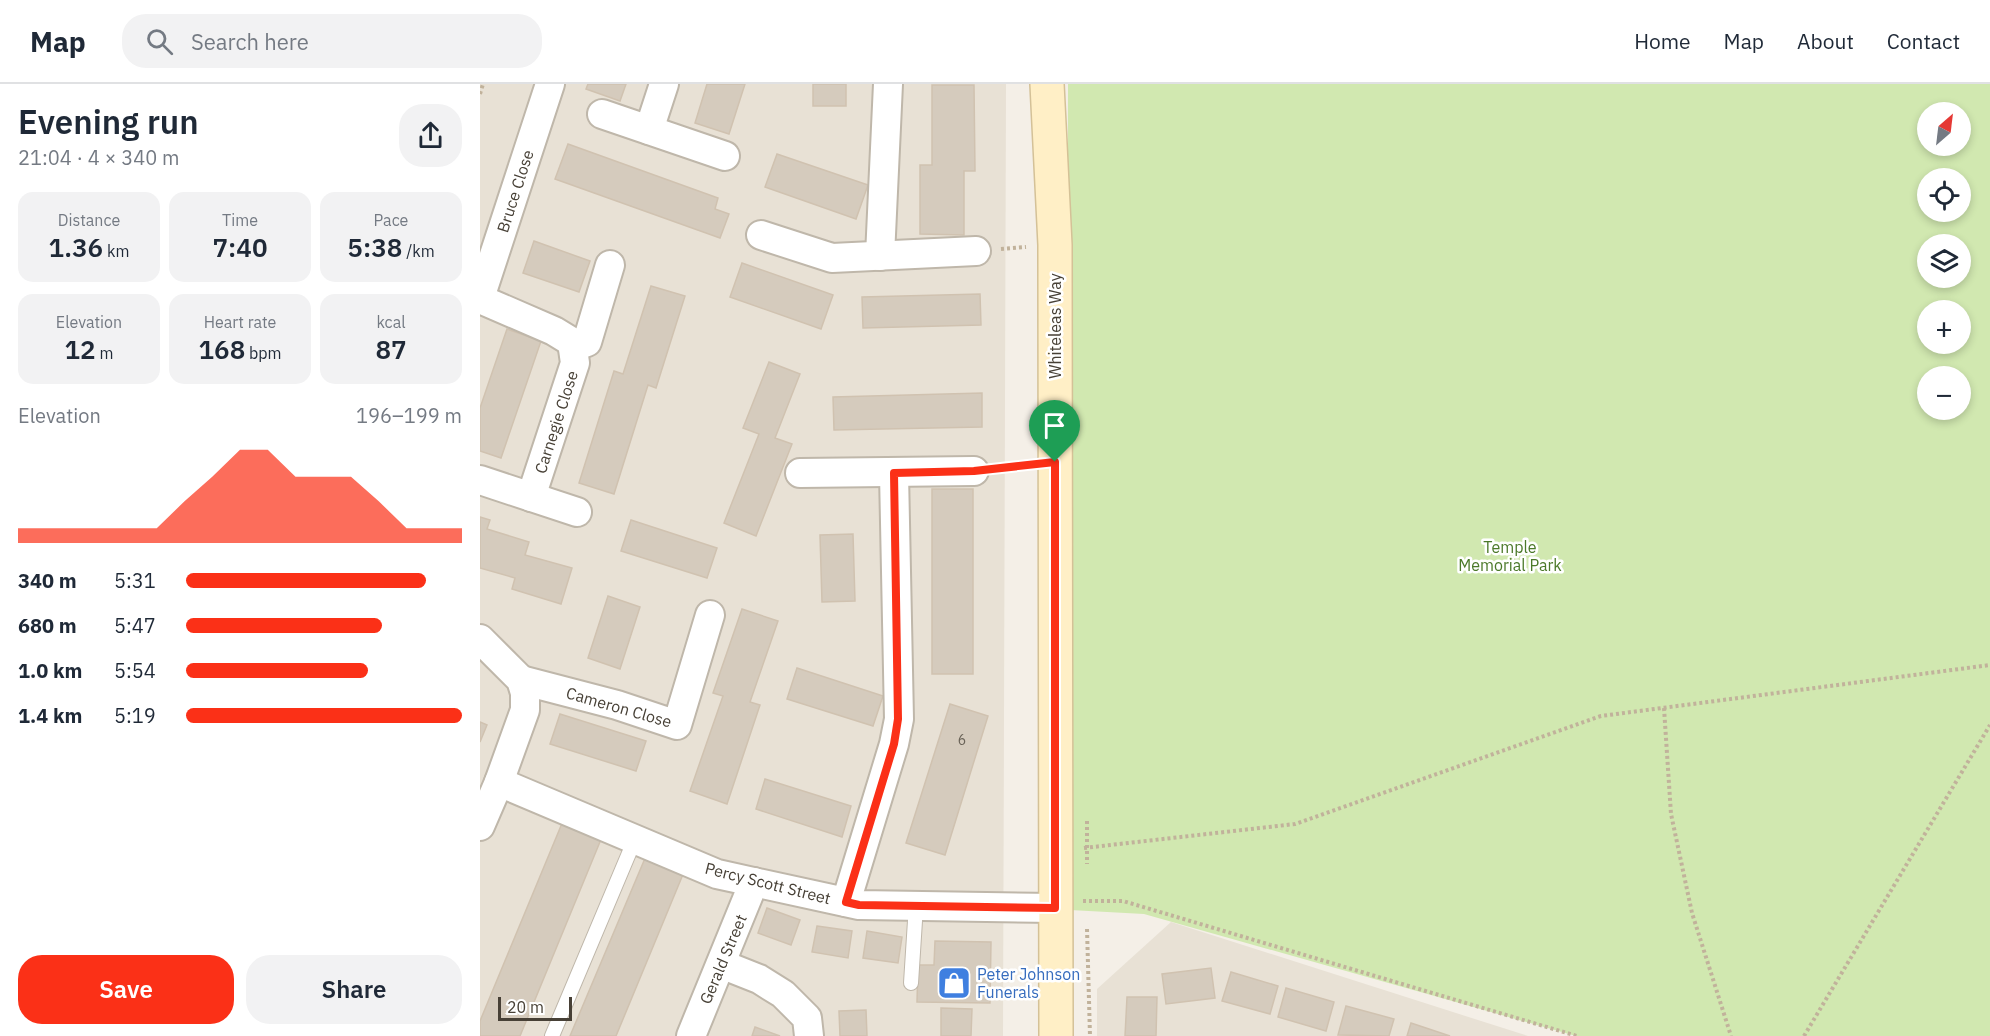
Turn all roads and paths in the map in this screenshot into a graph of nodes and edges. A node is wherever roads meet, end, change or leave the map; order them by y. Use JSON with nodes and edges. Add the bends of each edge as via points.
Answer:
{"nodes":[{"id":1,"x":483,"y":84,"type":"edge"},
{"id":2,"x":550,"y":84,"type":"edge"},
{"id":3,"x":664,"y":84,"type":"edge"},
{"id":4,"x":888,"y":84,"type":"edge"},
{"id":5,"x":1047,"y":84,"type":"edge"},
{"id":6,"x":480,"y":94,"type":"edge"},
{"id":7,"x":602,"y":114,"type":"dead end"},
{"id":8,"x":649,"y":130,"type":"junction"},
{"id":9,"x":725,"y":156,"type":"dead end"},
{"id":10,"x":761,"y":235,"type":"dead end"},
{"id":11,"x":1054,"y":245,"type":"junction"},
{"id":12,"x":976,"y":251,"type":"joint"},
{"id":13,"x":880,"y":256,"type":"junction"},
{"id":14,"x":610,"y":265,"type":"dead end"},
{"id":15,"x":480,"y":298,"type":"edge"},
{"id":16,"x":573,"y":348,"type":"junction"},
{"id":17,"x":1055,"y":462,"type":"junction"},
{"id":18,"x":974,"y":471,"type":"joint"},
{"id":19,"x":800,"y":473,"type":"dead end"},
{"id":20,"x":894,"y":473,"type":"junction"},
{"id":21,"x":480,"y":480,"type":"edge"},
{"id":22,"x":531,"y":497,"type":"junction"},
{"id":23,"x":577,"y":512,"type":"dead end"},
{"id":24,"x":710,"y":615,"type":"dead end"},
{"id":25,"x":480,"y":639,"type":"edge"},
{"id":26,"x":1990,"y":665,"type":"edge"},
{"id":27,"x":521,"y":680,"type":"junction"},
{"id":28,"x":1664,"y":708,"type":"junction"},
{"id":29,"x":1990,"y":725,"type":"edge"},
{"id":30,"x":499,"y":782,"type":"junction"},
{"id":31,"x":480,"y":826,"type":"edge"},
{"id":32,"x":635,"y":839,"type":"junction"},
{"id":33,"x":1055,"y":851,"type":"junction"},
{"id":34,"x":754,"y":882,"type":"junction"},
{"id":35,"x":846,"y":902,"type":"junction"},
{"id":36,"x":916,"y":905,"type":"junction"},
{"id":37,"x":1055,"y":905,"type":"junction"},
{"id":38,"x":721,"y":964,"type":"junction"},
{"id":39,"x":911,"y":983,"type":"dead end"},
{"id":40,"x":552,"y":1036,"type":"edge"},
{"id":41,"x":691,"y":1036,"type":"edge"},
{"id":42,"x":809,"y":1036,"type":"edge"},
{"id":43,"x":1056,"y":1036,"type":"edge"},
{"id":44,"x":1577,"y":1036,"type":"edge"},
{"id":45,"x":1731,"y":1036,"type":"edge"},
{"id":46,"x":1804,"y":1036,"type":"edge"}],
"edges":[{"from":1,"to":6,"type":"path"},
{"from":2,"to":15,"type":"street","name":"Bruce Close"},
{"from":3,"to":8,"type":"street"},
{"from":4,"to":13,"type":"street"},
{"from":5,"to":11,"type":"main road","name":"Whiteleas Way"},
{"from":7,"to":8,"type":"street"},
{"from":8,"to":9,"type":"street"},
{"from":10,"to":13,"type":"street","via":[[832,258]]},
{"from":11,"to":12,"type":"path"},
{"from":11,"to":17,"type":"main road","name":"Whiteleas Way"},
{"from":12,"to":13,"type":"street"},
{"from":14,"to":16,"type":"street","name":"Carnegie Close","via":[[587,342]]},
{"from":15,"to":16,"type":"street","name":"Carnegie Close","via":[[554,331],[572,342]]},
{"from":16,"to":22,"type":"street","name":"Carnegie Close","via":[[575,363]]},
{"from":17,"to":18,"type":"path"},
{"from":17,"to":33,"type":"main road","name":"Whiteleas Way"},
{"from":18,"to":20,"type":"street"},
{"from":19,"to":20,"type":"street"},
{"from":20,"to":35,"type":"street","via":[[898,719]]},
{"from":21,"to":22,"type":"street"},
{"from":22,"to":23,"type":"street"},
{"from":24,"to":27,"type":"street","name":"Cameron Close","via":[[677,725]]},
{"from":25,"to":27,"type":"street"},
{"from":26,"to":28,"type":"path"},
{"from":27,"to":30,"type":"street","via":[[525,710]]},
{"from":28,"to":33,"type":"path","via":[[1601,716],[1295,824]]},
{"from":28,"to":45,"type":"path","via":[[1671,814],[1692,914]]},
{"from":29,"to":46,"type":"path"},
{"from":30,"to":31,"type":"street"},
{"from":30,"to":32,"type":"street","name":"Percy Scott Street"},
{"from":32,"to":34,"type":"street","name":"Percy Scott Street","via":[[717,874]]},
{"from":32,"to":40,"type":"lane"},
{"from":33,"to":37,"type":"main road","name":"Whiteleas Way"},
{"from":34,"to":35,"type":"street","name":"Percy Scott Street"},
{"from":34,"to":38,"type":"street","name":"Gerald Street"},
{"from":35,"to":36,"type":"street","name":"Percy Scott Street"},
{"from":36,"to":37,"type":"street","name":"Percy Scott Street"},
{"from":36,"to":39,"type":"lane"},
{"from":37,"to":43,"type":"main road","name":"Whiteleas Way"},
{"from":37,"to":44,"type":"path","via":[[1123,901]]},
{"from":38,"to":41,"type":"street","name":"Gerald Street"},
{"from":38,"to":42,"type":"street","via":[[759,979],[783,994],[807,1018]]}]}
